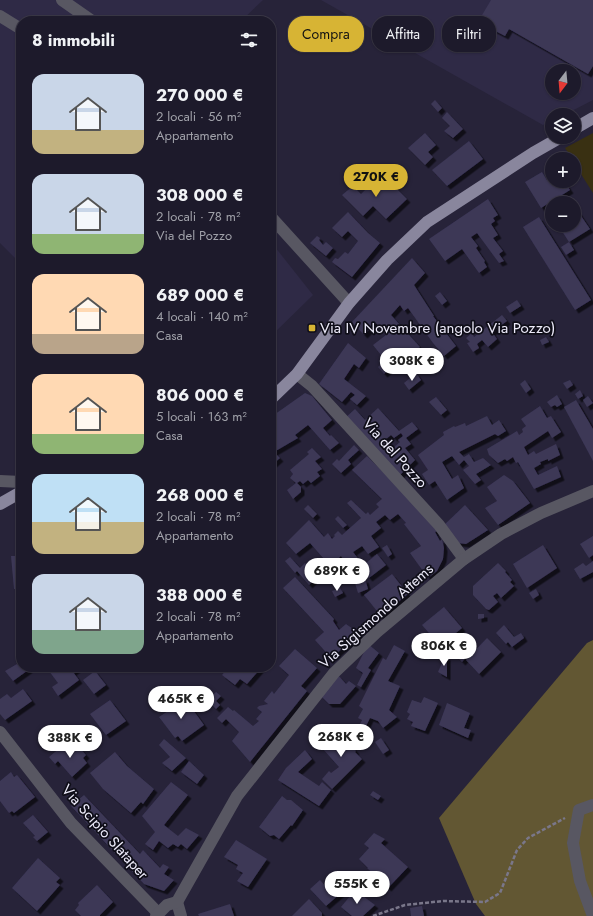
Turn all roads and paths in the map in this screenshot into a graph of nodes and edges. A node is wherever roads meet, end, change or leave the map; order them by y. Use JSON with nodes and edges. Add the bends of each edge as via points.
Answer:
{"nodes":[{"id":1,"x":62,"y":0,"type":"edge"},
{"id":2,"x":0,"y":16,"type":"edge"},
{"id":3,"x":84,"y":16,"type":"edge"},
{"id":4,"x":16,"y":26,"type":"edge"},
{"id":5,"x":593,"y":118,"type":"edge"},
{"id":6,"x":581,"y":125,"type":"edge"},
{"id":7,"x":548,"y":144,"type":"edge"},
{"id":8,"x":276,"y":223,"type":"edge"},
{"id":9,"x":349,"y":303,"type":"junction"},
{"id":10,"x":297,"y":374,"type":"junction"},
{"id":11,"x":276,"y":394,"type":"edge"},
{"id":12,"x":0,"y":481,"type":"edge"},
{"id":13,"x":16,"y":482,"type":"edge"},
{"id":14,"x":593,"y":491,"type":"edge"},
{"id":15,"x":16,"y":495,"type":"edge"},
{"id":16,"x":0,"y":504,"type":"edge"},
{"id":17,"x":464,"y":559,"type":"junction"},
{"id":18,"x":0,"y":732,"type":"edge"},
{"id":19,"x":593,"y":805,"type":"edge"},
{"id":20,"x":579,"y":810,"type":"junction"},
{"id":21,"x":178,"y":902,"type":"junction"},
{"id":22,"x":157,"y":915,"type":"edge"},
{"id":23,"x":182,"y":916,"type":"edge"},
{"id":24,"x":372,"y":916,"type":"edge"},
{"id":25,"x":593,"y":916,"type":"edge"}],
"edges":[{"from":1,"to":3,"type":"street"},
{"from":2,"to":4,"type":"street"},
{"from":5,"to":6,"type":"main road"},
{"from":7,"to":9,"type":"main road","via":[[427,222],[387,260]]},
{"from":8,"to":9,"type":"street"},
{"from":9,"to":10,"type":"main road"},
{"from":10,"to":11,"type":"main road"},
{"from":10,"to":17,"type":"street","name":"Via del Pozzo","via":[[312,386],[439,525]]},
{"from":12,"to":13,"type":"street"},
{"from":14,"to":17,"type":"street","name":"Via Sigismondo Attems","via":[[541,513],[501,534]]},
{"from":15,"to":16,"type":"main road"},
{"from":17,"to":21,"type":"street","name":"Via Sigismondo Attems","via":[[377,632],[330,678],[237,796]]},
{"from":18,"to":22,"type":"street","name":"Via Scipio Slataper","via":[[71,823]]},
{"from":19,"to":20,"type":"street"},
{"from":20,"to":24,"type":"path","via":[[528,838],[517,850],[500,893],[485,902],[443,901],[405,905]]},
{"from":20,"to":25,"type":"street","via":[[573,843],[580,881]]},
{"from":21,"to":22,"type":"street","via":[[167,905]]},
{"from":21,"to":23,"type":"street"}]}
